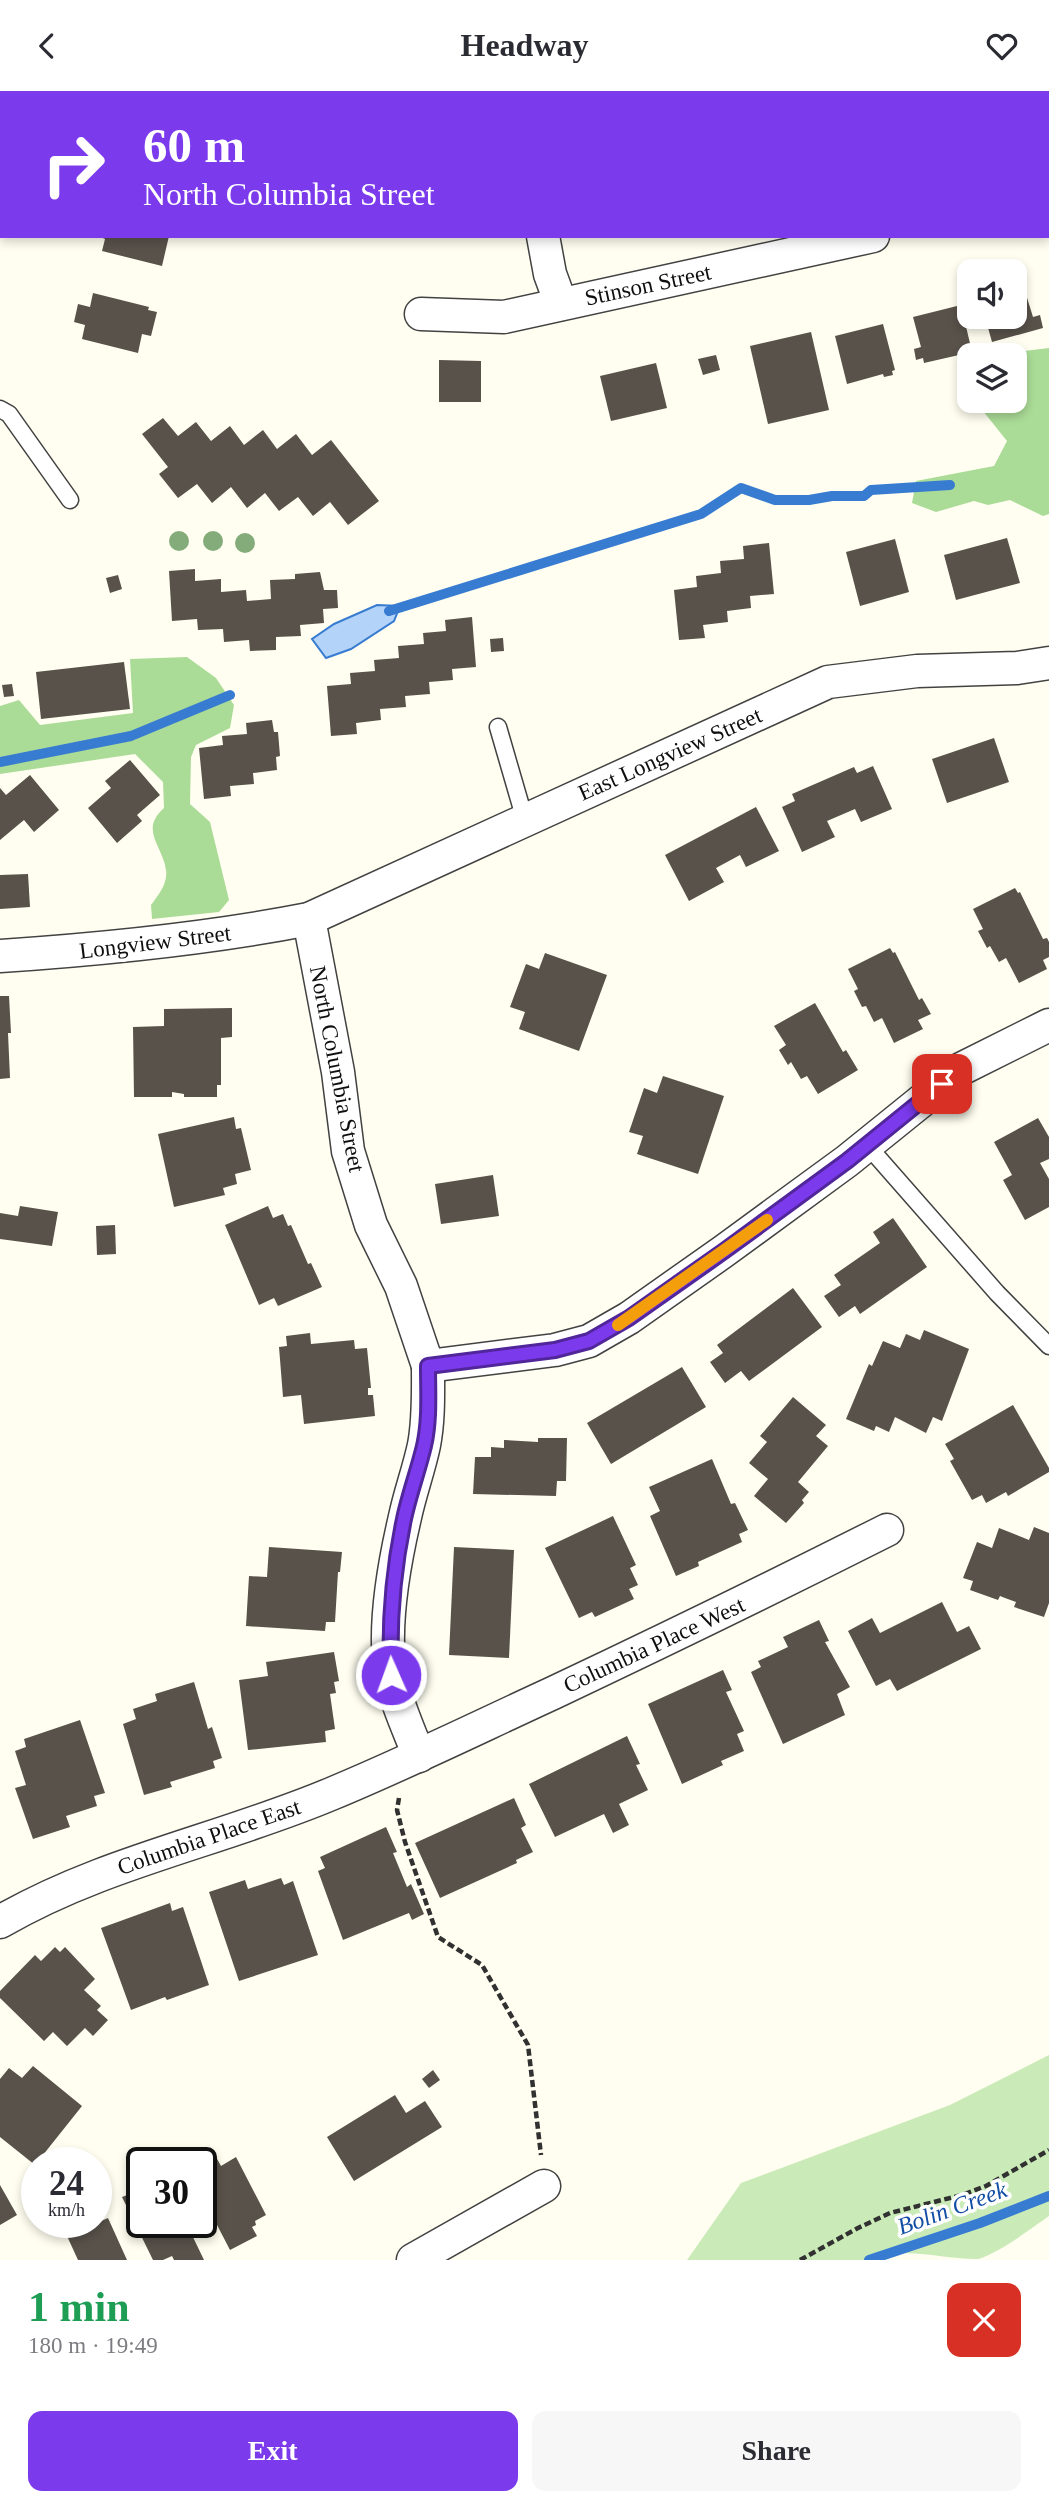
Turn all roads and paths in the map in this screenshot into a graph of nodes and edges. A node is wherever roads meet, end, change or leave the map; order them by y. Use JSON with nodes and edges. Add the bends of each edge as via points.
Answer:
{"nodes":[{"id":1,"x":543,"y":238,"type":"edge"},
{"id":2,"x":864,"y":238,"type":"edge"},
{"id":3,"x":561,"y":304,"type":"junction"},
{"id":4,"x":421,"y":314,"type":"dead end"},
{"id":5,"x":0,"y":409,"type":"edge"},
{"id":6,"x":69,"y":500,"type":"dead end"},
{"id":7,"x":1049,"y":663,"type":"edge"},
{"id":8,"x":498,"y":727,"type":"dead end"},
{"id":9,"x":525,"y":820,"type":"junction"},
{"id":10,"x":309,"y":919,"type":"junction"},
{"id":11,"x":0,"y":957,"type":"edge"},
{"id":12,"x":1049,"y":1025,"type":"edge"},
{"id":13,"x":867,"y":1145,"type":"junction"},
{"id":14,"x":1049,"y":1346,"type":"edge"},
{"id":15,"x":428,"y":1366,"type":"junction"},
{"id":16,"x":887,"y":1530,"type":"dead end"},
{"id":17,"x":412,"y":1759,"type":"junction"},
{"id":18,"x":0,"y":1922,"type":"edge"},
{"id":19,"x":1049,"y":2150,"type":"edge"},
{"id":20,"x":544,"y":2186,"type":"joint"},
{"id":21,"x":413,"y":2260,"type":"edge"},
{"id":22,"x":800,"y":2260,"type":"edge"}],
"edges":[{"from":1,"to":3,"type":"street"},
{"from":2,"to":3,"type":"street","name":"Stinson Street"},
{"from":3,"to":4,"type":"street","name":"Stinson Street","via":[[504,317]]},
{"from":5,"to":6,"type":"lane","via":[[9,414]]},
{"from":7,"to":9,"type":"street","name":"East Longview Street","via":[[828,682]]},
{"from":8,"to":9,"type":"lane"},
{"from":9,"to":10,"type":"street","name":"East Longview Street"},
{"from":10,"to":11,"type":"street","name":"Longview Street","via":[[98,950]]},
{"from":10,"to":15,"type":"street","name":"North Columbia Street","via":[[348,1151],[371,1225],[401,1286]]},
{"from":12,"to":13,"type":"street","via":[[961,1069]]},
{"from":13,"to":14,"type":"lane"},
{"from":13,"to":15,"type":"street","via":[[714,1259],[589,1341],[555,1350]]},
{"from":15,"to":17,"type":"street","name":"North Columbia Street","via":[[424,1444],[404,1519],[389,1632],[391,1675]]},
{"from":16,"to":17,"type":"street","name":"Columbia Place West"},
{"from":17,"to":18,"type":"street","name":"Columbia Place East","via":[[328,1795],[116,1869],[32,1903]]},
{"from":17,"to":20,"type":"path","via":[[397,1810],[405,1842],[438,1937],[482,1965],[528,2045]]},
{"from":19,"to":22,"type":"path","via":[[986,2186],[890,2213]]},
{"from":20,"to":21,"type":"street"}]}
